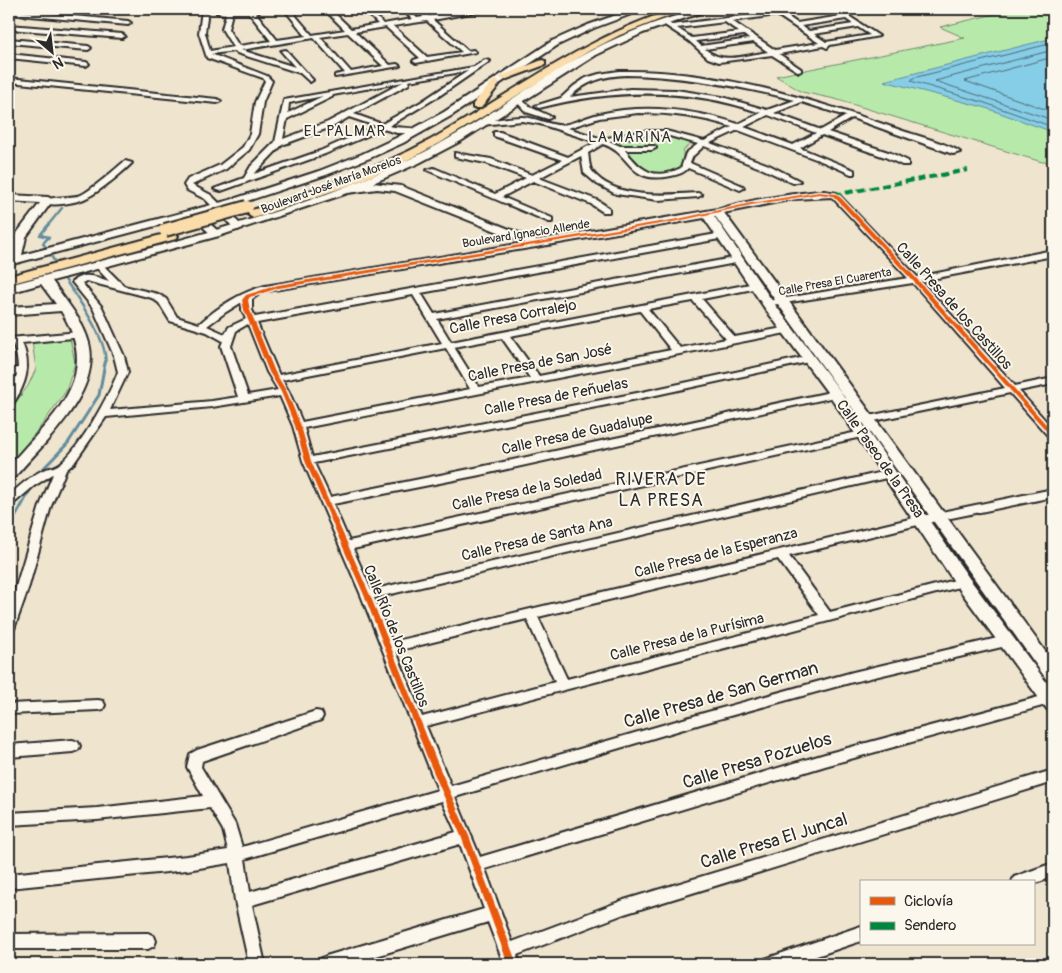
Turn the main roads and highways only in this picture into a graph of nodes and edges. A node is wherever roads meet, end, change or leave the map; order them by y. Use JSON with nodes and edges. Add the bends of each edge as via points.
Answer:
{"nodes":[{"id":1,"x":647,"y":9,"type":"edge"},
{"id":2,"x":659,"y":9,"type":"edge"},
{"id":3,"x":683,"y":9,"type":"edge"},
{"id":4,"x":605,"y":34,"type":"junction"},
{"id":5,"x":542,"y":63,"type":"junction"},
{"id":6,"x":558,"y":74,"type":"road end"},
{"id":7,"x":518,"y":95,"type":"junction"},
{"id":8,"x":483,"y":107,"type":"junction"},
{"id":9,"x":11,"y":265,"type":"edge"},
{"id":10,"x":44,"y":268,"type":"junction"},
{"id":11,"x":9,"y":280,"type":"edge"}],
"edges":[{"from":1,"to":4,"type":"main road"},
{"from":2,"to":4,"type":"main road","name":"Boulevard José María Morelos","via":[[624,21]]},
{"from":3,"to":4,"type":"main road","name":"Boulevard José María Morelos"},
{"from":4,"to":5,"type":"main road","name":"Boulevard José María Morelos","via":[[573,45]]},
{"from":4,"to":7,"type":"main road","name":"Boulevard José María Morelos"},
{"from":5,"to":8,"type":"main road","name":"Boulevard José María Morelos"},
{"from":5,"to":8,"type":"main road","via":[[500,80]]},
{"from":6,"to":7,"type":"main road"},
{"from":7,"to":8,"type":"main road","name":"Boulevard José María Morelos"},
{"from":8,"to":10,"type":"main road","name":"Boulevard José María Morelos","bridge":true,"via":[[415,143],[335,178]]},
{"from":9,"to":10,"type":"main road","name":"Boulevard José María Morelos"},
{"from":10,"to":11,"type":"main road","name":"Boulevard José María Morelos"}]}
